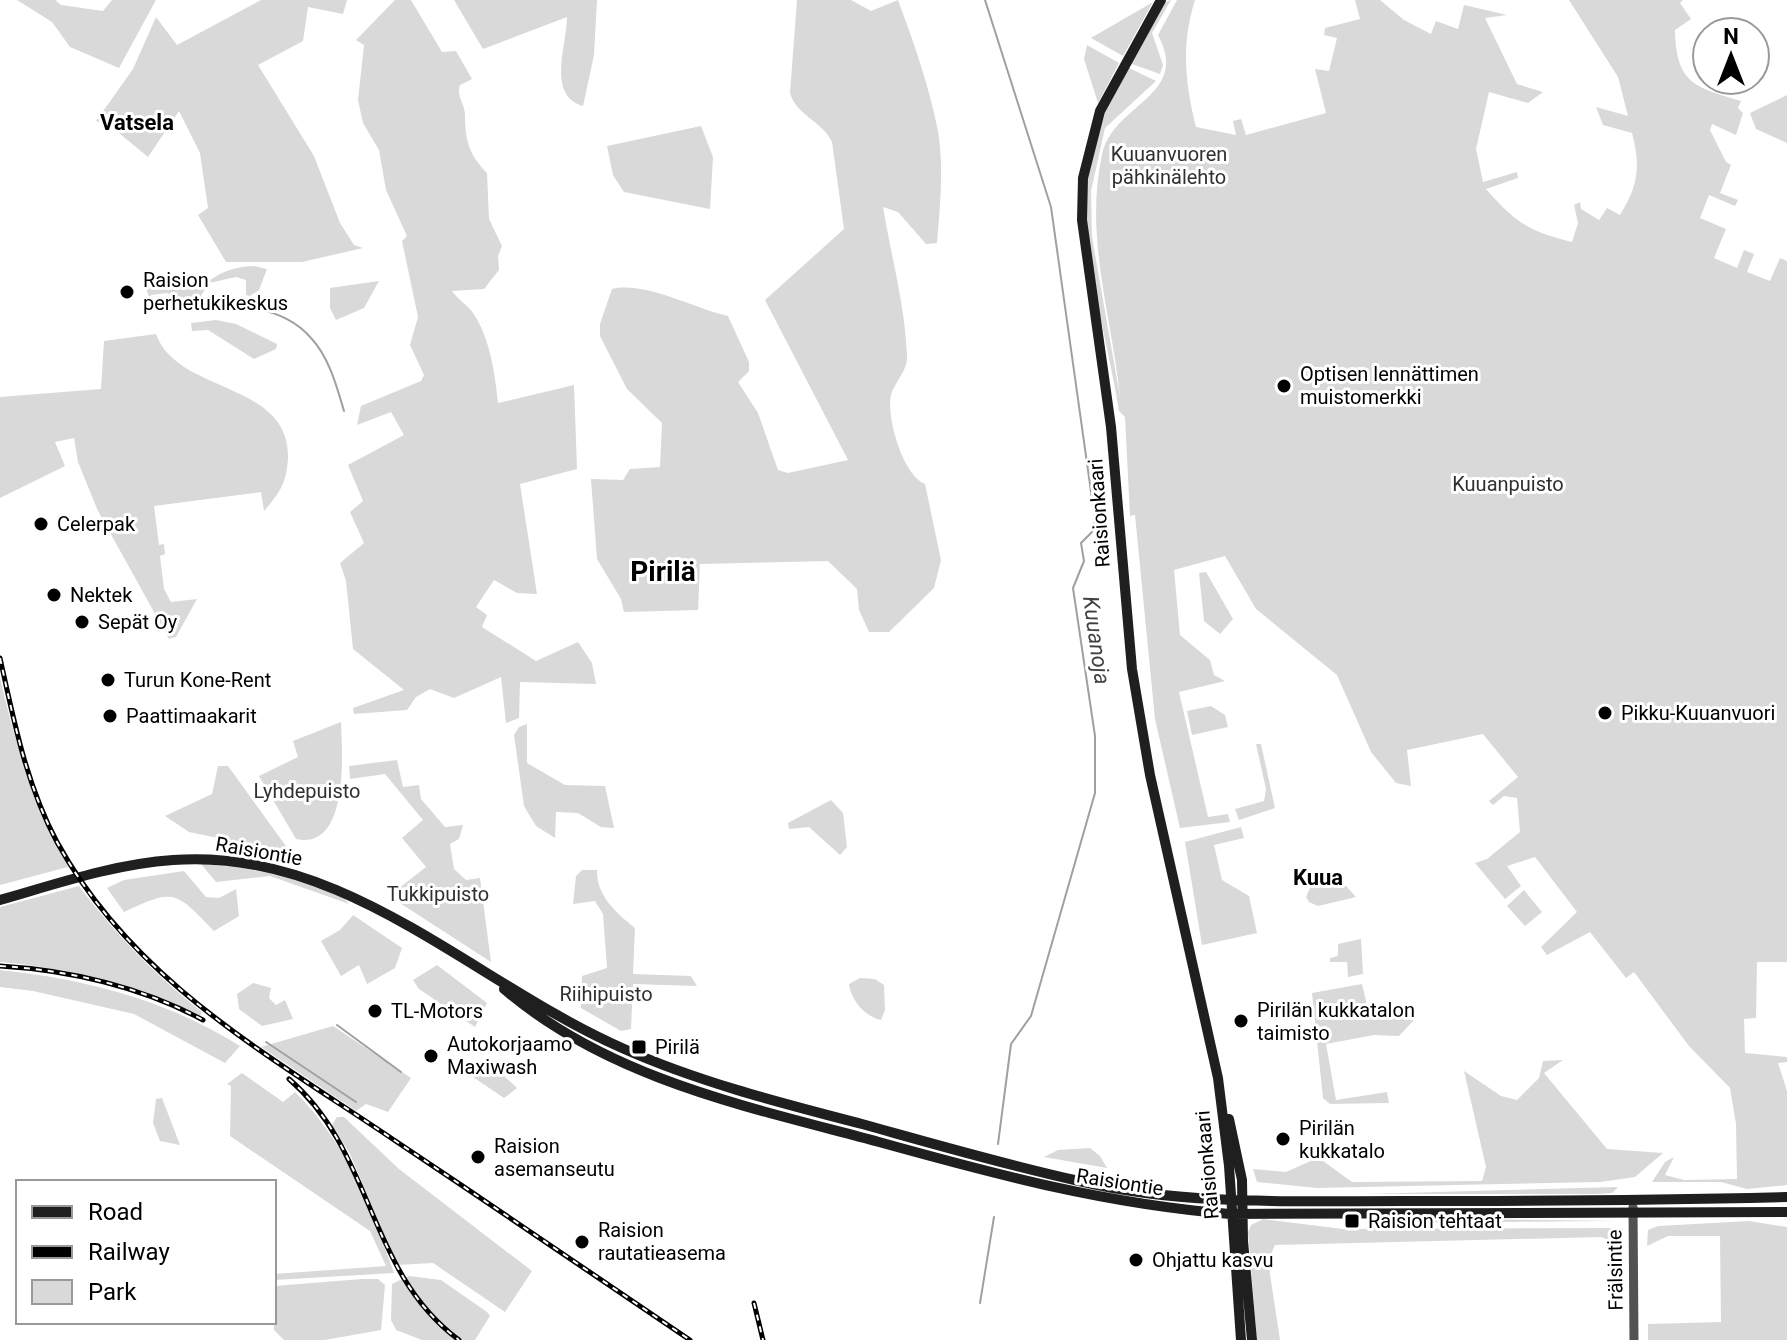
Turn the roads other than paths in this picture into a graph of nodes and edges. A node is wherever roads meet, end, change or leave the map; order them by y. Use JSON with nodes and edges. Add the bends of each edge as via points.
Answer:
{"nodes":[{"id":1,"x":1161,"y":0,"type":"edge"},
{"id":2,"x":0,"y":900,"type":"edge"},
{"id":3,"x":491,"y":977,"type":"junction"},
{"id":4,"x":1219,"y":1083,"type":"junction"},
{"id":5,"x":1787,"y":1197,"type":"edge"},
{"id":6,"x":1633,"y":1200,"type":"junction"},
{"id":7,"x":1230,"y":1201,"type":"junction"},
{"id":8,"x":1243,"y":1201,"type":"junction"},
{"id":9,"x":1787,"y":1212,"type":"edge"},
{"id":10,"x":1632,"y":1213,"type":"junction"},
{"id":11,"x":1230,"y":1214,"type":"junction"},
{"id":12,"x":1243,"y":1214,"type":"junction"},
{"id":13,"x":1241,"y":1340,"type":"edge"},
{"id":14,"x":1252,"y":1340,"type":"edge"},
{"id":15,"x":1634,"y":1340,"type":"edge"}],
"edges":[{"from":1,"to":4,"type":"main road","name":"Raisionkaari","via":[[1100,111],[1083,178],[1082,220],[1111,427],[1132,669],[1150,775]]},
{"from":2,"to":3,"type":"main road","name":"Raisiontie","via":[[153,862],[249,863],[339,890]]},
{"from":3,"to":7,"type":"main road","name":"Raisiontie","via":[[621,1048],[758,1097],[1084,1182]]},
{"from":3,"to":11,"type":"main road","name":"Raisiontie","via":[[583,1043],[702,1093],[1083,1196]]},
{"from":4,"to":7,"type":"main road","name":"Raisionkaari"},
{"from":4,"to":8,"type":"main road","name":"Raisionkaari","via":[[1238,1156]]},
{"from":5,"to":6,"type":"main road","name":"Raisiontie"},
{"from":6,"to":8,"type":"main road","name":"Raisiontie"},
{"from":6,"to":10,"type":"street","name":"Frälsintie"},
{"from":7,"to":8,"type":"main road","name":"Raisiontie"},
{"from":7,"to":11,"type":"main road","name":"Raisionkaari"},
{"from":8,"to":12,"type":"main road","name":"Raisionkaari"},
{"from":9,"to":10,"type":"main road","name":"Raisiontie"},
{"from":10,"to":12,"type":"main road","name":"Raisiontie"},
{"from":10,"to":15,"type":"street","name":"Frälsintie"},
{"from":11,"to":12,"type":"main road","name":"Raisiontie"},
{"from":11,"to":13,"type":"main road","name":"Raisionkaari"},
{"from":12,"to":14,"type":"main road","name":"Raisionkaari"}]}
